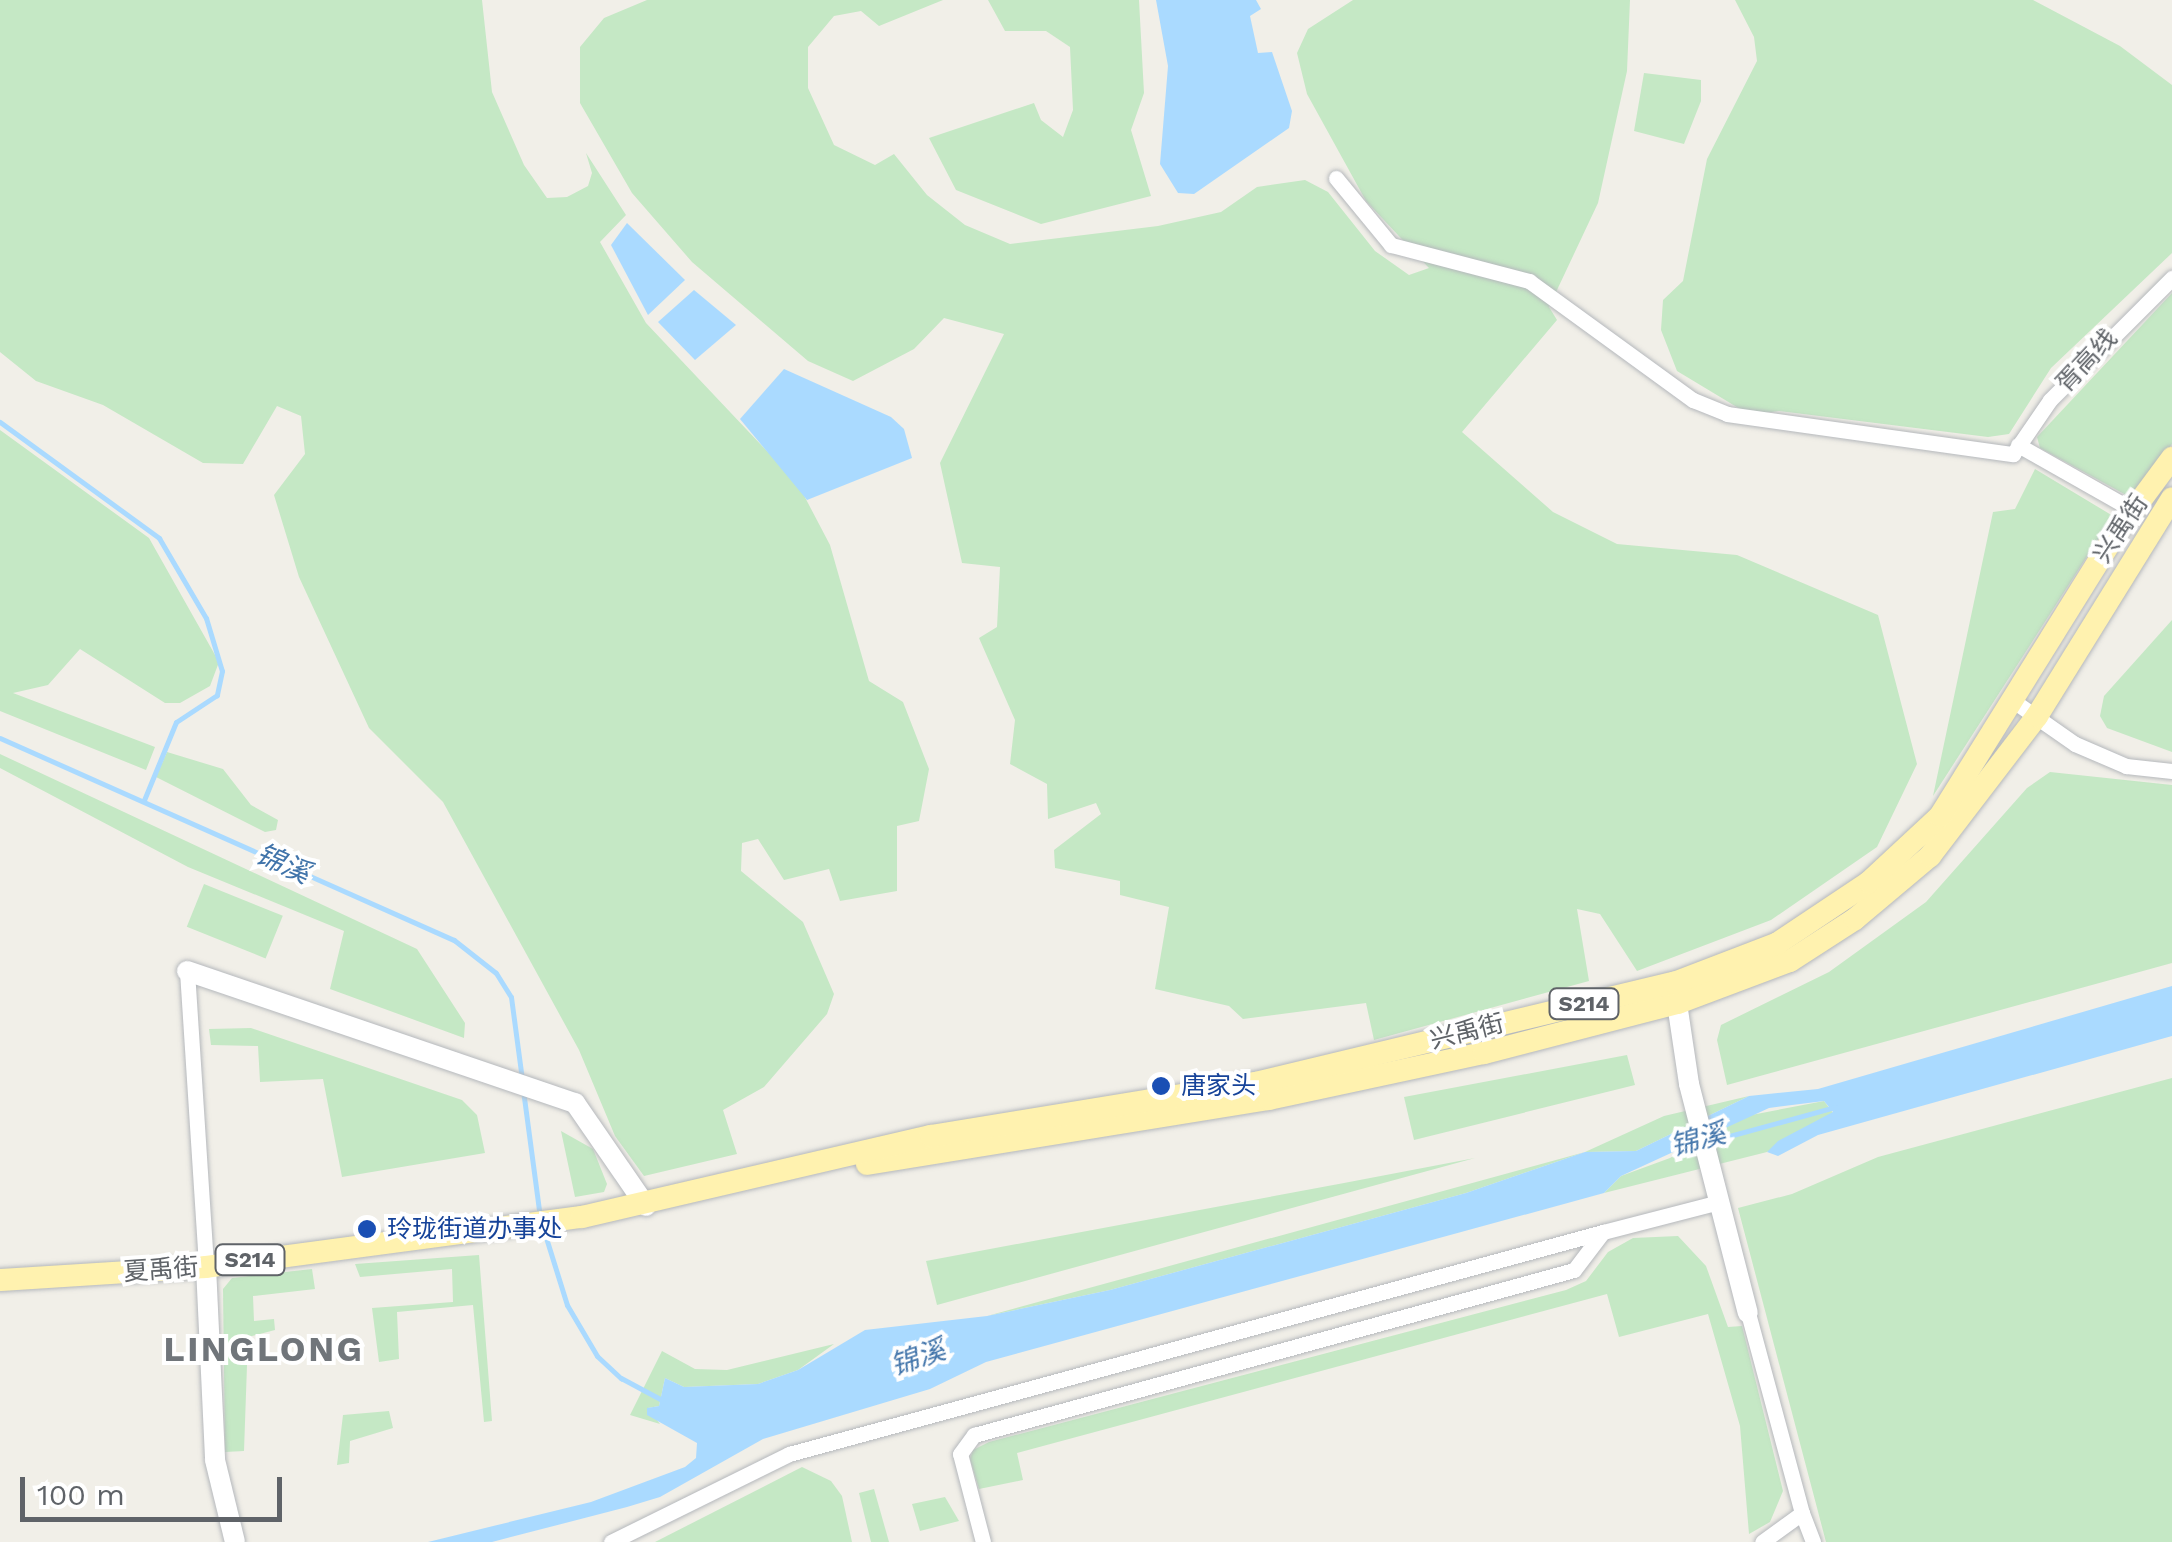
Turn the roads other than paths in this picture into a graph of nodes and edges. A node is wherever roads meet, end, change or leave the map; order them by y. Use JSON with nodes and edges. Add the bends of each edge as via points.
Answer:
{"nodes":[{"id":1,"x":1336,"y":178,"type":"dead end"},
{"id":2,"x":2172,"y":278,"type":"edge"},
{"id":3,"x":2015,"y":449,"type":"junction"},
{"id":4,"x":2172,"y":458,"type":"edge"},
{"id":5,"x":2172,"y":498,"type":"edge"},
{"id":6,"x":2134,"y":510,"type":"junction"},
{"id":7,"x":2012,"y":700,"type":"junction"},
{"id":8,"x":2036,"y":716,"type":"junction"},
{"id":9,"x":2172,"y":772,"type":"edge"},
{"id":10,"x":187,"y":971,"type":"joint"},
{"id":11,"x":1676,"y":993,"type":"junction"},
{"id":12,"x":1716,"y":1194,"type":"junction"},
{"id":13,"x":646,"y":1206,"type":"junction"},
{"id":14,"x":1603,"y":1232,"type":"junction"},
{"id":15,"x":206,"y":1267,"type":"junction"},
{"id":16,"x":0,"y":1280,"type":"edge"},
{"id":17,"x":1748,"y":1313,"type":"joint"},
{"id":18,"x":1802,"y":1513,"type":"junction"},
{"id":19,"x":235,"y":1542,"type":"edge"},
{"id":20,"x":611,"y":1542,"type":"edge"},
{"id":21,"x":983,"y":1542,"type":"edge"},
{"id":22,"x":1762,"y":1542,"type":"edge"},
{"id":23,"x":1812,"y":1542,"type":"edge"}],
"edges":[{"from":1,"to":3,"type":"street","via":[[1391,245],[1529,282],[1693,400],[1744,416]]},
{"from":2,"to":3,"type":"street","name":"胥高线","via":[[2050,400]]},
{"from":3,"to":6,"type":"street"},
{"from":4,"to":6,"type":"main road","name":"兴禹街","number":"S214"},
{"from":5,"to":8,"type":"main road","name":"兴禹街","number":"S214"},
{"from":6,"to":7,"type":"main road","name":"兴禹街","number":"S214"},
{"from":7,"to":8,"type":"street"},
{"from":7,"to":11,"type":"main road","name":"兴禹街","number":"S214","via":[[1940,816],[1869,882],[1778,943]]},
{"from":8,"to":9,"type":"street","via":[[2075,744],[2126,766]]},
{"from":8,"to":11,"type":"main road","name":"兴禹街","number":"S214","via":[[1930,856],[1855,920],[1790,961]]},
{"from":10,"to":13,"type":"street","via":[[575,1103]]},
{"from":10,"to":15,"type":"street"},
{"from":11,"to":12,"type":"street"},
{"from":11,"to":13,"type":"main road","name":"兴禹街","number":"S214","via":[[1256,1083],[931,1136]]},
{"from":12,"to":14,"type":"street"},
{"from":12,"to":17,"type":"street"},
{"from":13,"to":15,"type":"main road","name":"夏禹街","number":"S214"},
{"from":14,"to":20,"type":"street","via":[[789,1454]]},
{"from":14,"to":21,"type":"street","via":[[1574,1270],[974,1435],[960,1454]]},
{"from":15,"to":16,"type":"main road","name":"夏禹街","number":"S214"},
{"from":15,"to":19,"type":"street","via":[[215,1460]]},
{"from":17,"to":18,"type":"street"},
{"from":18,"to":22,"type":"street"},
{"from":18,"to":23,"type":"street"}]}
